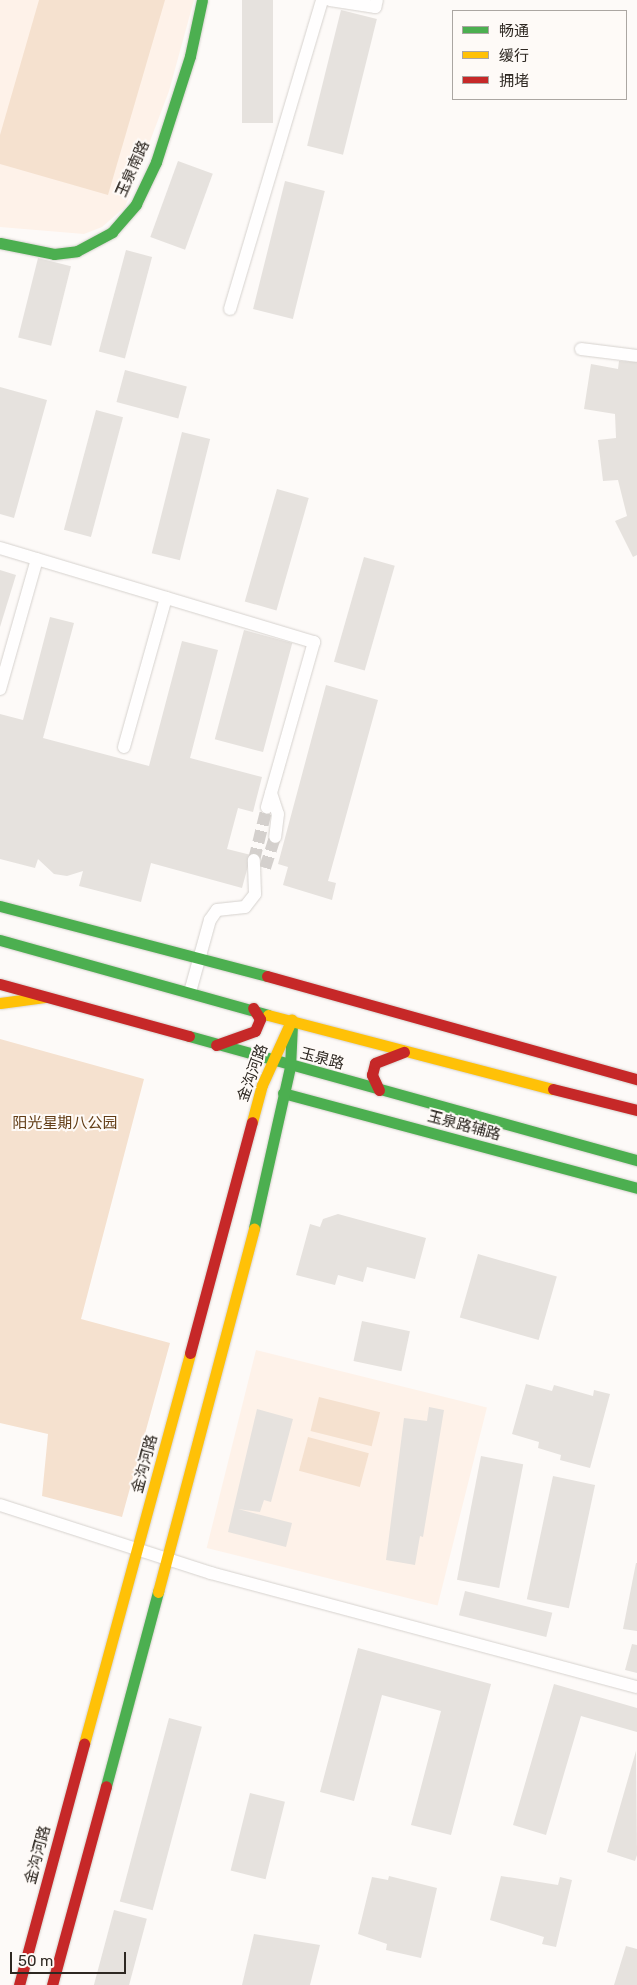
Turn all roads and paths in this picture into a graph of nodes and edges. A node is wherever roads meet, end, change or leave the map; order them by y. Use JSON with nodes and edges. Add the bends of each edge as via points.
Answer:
{"nodes":[{"id":1,"x":202,"y":0,"type":"edge"},
{"id":2,"x":322,"y":0,"type":"edge"},
{"id":3,"x":330,"y":0,"type":"edge"},
{"id":4,"x":377,"y":0,"type":"edge"},
{"id":5,"x":0,"y":244,"type":"edge"},
{"id":6,"x":230,"y":309,"type":"dead end"},
{"id":7,"x":581,"y":349,"type":"dead end"},
{"id":8,"x":637,"y":356,"type":"edge"},
{"id":9,"x":0,"y":548,"type":"edge"},
{"id":10,"x":37,"y":559,"type":"junction"},
{"id":11,"x":166,"y":598,"type":"junction"},
{"id":12,"x":0,"y":690,"type":"edge"},
{"id":13,"x":124,"y":747,"type":"dead end"},
{"id":14,"x":271,"y":793,"type":"junction"},
{"id":15,"x":267,"y":807,"type":"tunnel mouth"},
{"id":16,"x":275,"y":837,"type":"tunnel mouth"},
{"id":17,"x":254,"y":860,"type":"tunnel mouth"},
{"id":18,"x":265,"y":868,"type":"tunnel mouth"},
{"id":19,"x":257,"y":883,"type":"junction"},
{"id":20,"x":0,"y":906,"type":"edge"},
{"id":21,"x":0,"y":940,"type":"edge"},
{"id":22,"x":199,"y":961,"type":"junction"},
{"id":23,"x":0,"y":984,"type":"edge"},
{"id":24,"x":190,"y":992,"type":"junction"},
{"id":25,"x":45,"y":997,"type":"junction"},
{"id":26,"x":0,"y":1003,"type":"edge"},
{"id":27,"x":253,"y":1008,"type":"junction"},
{"id":28,"x":292,"y":1019,"type":"junction"},
{"id":29,"x":216,"y":1045,"type":"junction"},
{"id":30,"x":405,"y":1051,"type":"junction"},
{"id":31,"x":270,"y":1060,"type":"junction"},
{"id":32,"x":290,"y":1066,"type":"junction"},
{"id":33,"x":637,"y":1079,"type":"edge"},
{"id":34,"x":379,"y":1090,"type":"junction"},
{"id":35,"x":283,"y":1093,"type":"junction"},
{"id":36,"x":637,"y":1110,"type":"edge"},
{"id":37,"x":637,"y":1160,"type":"edge"},
{"id":38,"x":637,"y":1188,"type":"edge"},
{"id":39,"x":0,"y":1505,"type":"edge"},
{"id":40,"x":135,"y":1549,"type":"junction"},
{"id":41,"x":166,"y":1559,"type":"junction"},
{"id":42,"x":637,"y":1686,"type":"edge"},
{"id":43,"x":18,"y":1985,"type":"edge"},
{"id":44,"x":52,"y":1985,"type":"edge"}],
"edges":[{"from":1,"to":5,"type":"street","name":"玉泉南路","via":[[190,56],[156,162],[136,204],[112,232],[77,251],[54,254]]},
{"from":2,"to":6,"type":"street"},
{"from":3,"to":4,"type":"street","via":[[375,7]]},
{"from":7,"to":8,"type":"street"},
{"from":9,"to":10,"type":"street"},
{"from":10,"to":11,"type":"street"},
{"from":10,"to":12,"type":"street"},
{"from":11,"to":13,"type":"street"},
{"from":11,"to":14,"type":"street","via":[[314,642]]},
{"from":14,"to":15,"type":"street"},
{"from":14,"to":16,"type":"street","via":[[278,814]]},
{"from":17,"to":19,"type":"street"},
{"from":18,"to":19,"type":"street"},
{"from":19,"to":22,"type":"street","via":[[245,907],[217,910]]},
{"from":20,"to":22,"type":"street"},
{"from":21,"to":24,"type":"street","name":"玉泉路"},
{"from":22,"to":24,"type":"street"},
{"from":22,"to":33,"type":"street","via":[[480,1032]]},
{"from":23,"to":25,"type":"street","name":"玉泉路"},
{"from":24,"to":27,"type":"street","name":"玉泉路"},
{"from":25,"to":26,"type":"street"},
{"from":25,"to":29,"type":"street","name":"玉泉路"},
{"from":27,"to":28,"type":"street","name":"玉泉路"},
{"from":27,"to":29,"type":"street","via":[[260,1019],[255,1031]]},
{"from":28,"to":30,"type":"street","name":"玉泉路"},
{"from":28,"to":31,"type":"street","name":"金沟河路"},
{"from":28,"to":32,"type":"street","name":"金沟河路"},
{"from":29,"to":31,"type":"street","name":"玉泉路"},
{"from":30,"to":34,"type":"street","via":[[375,1063],[372,1076]]},
{"from":30,"to":36,"type":"street","name":"玉泉路"},
{"from":31,"to":32,"type":"street","name":"玉泉路"},
{"from":31,"to":40,"type":"street","name":"金沟河路"},
{"from":32,"to":34,"type":"street","name":"玉泉路"},
{"from":32,"to":35,"type":"street","name":"金沟河路"},
{"from":34,"to":37,"type":"street","name":"玉泉路"},
{"from":35,"to":38,"type":"street","name":"玉泉路辅路"},
{"from":35,"to":41,"type":"street","name":"金沟河路","via":[[245,1270],[190,1482]]},
{"from":39,"to":40,"type":"street"},
{"from":40,"to":41,"type":"street"},
{"from":40,"to":43,"type":"street","name":"金沟河路"},
{"from":41,"to":42,"type":"street"},
{"from":41,"to":44,"type":"street","name":"金沟河路"}]}
